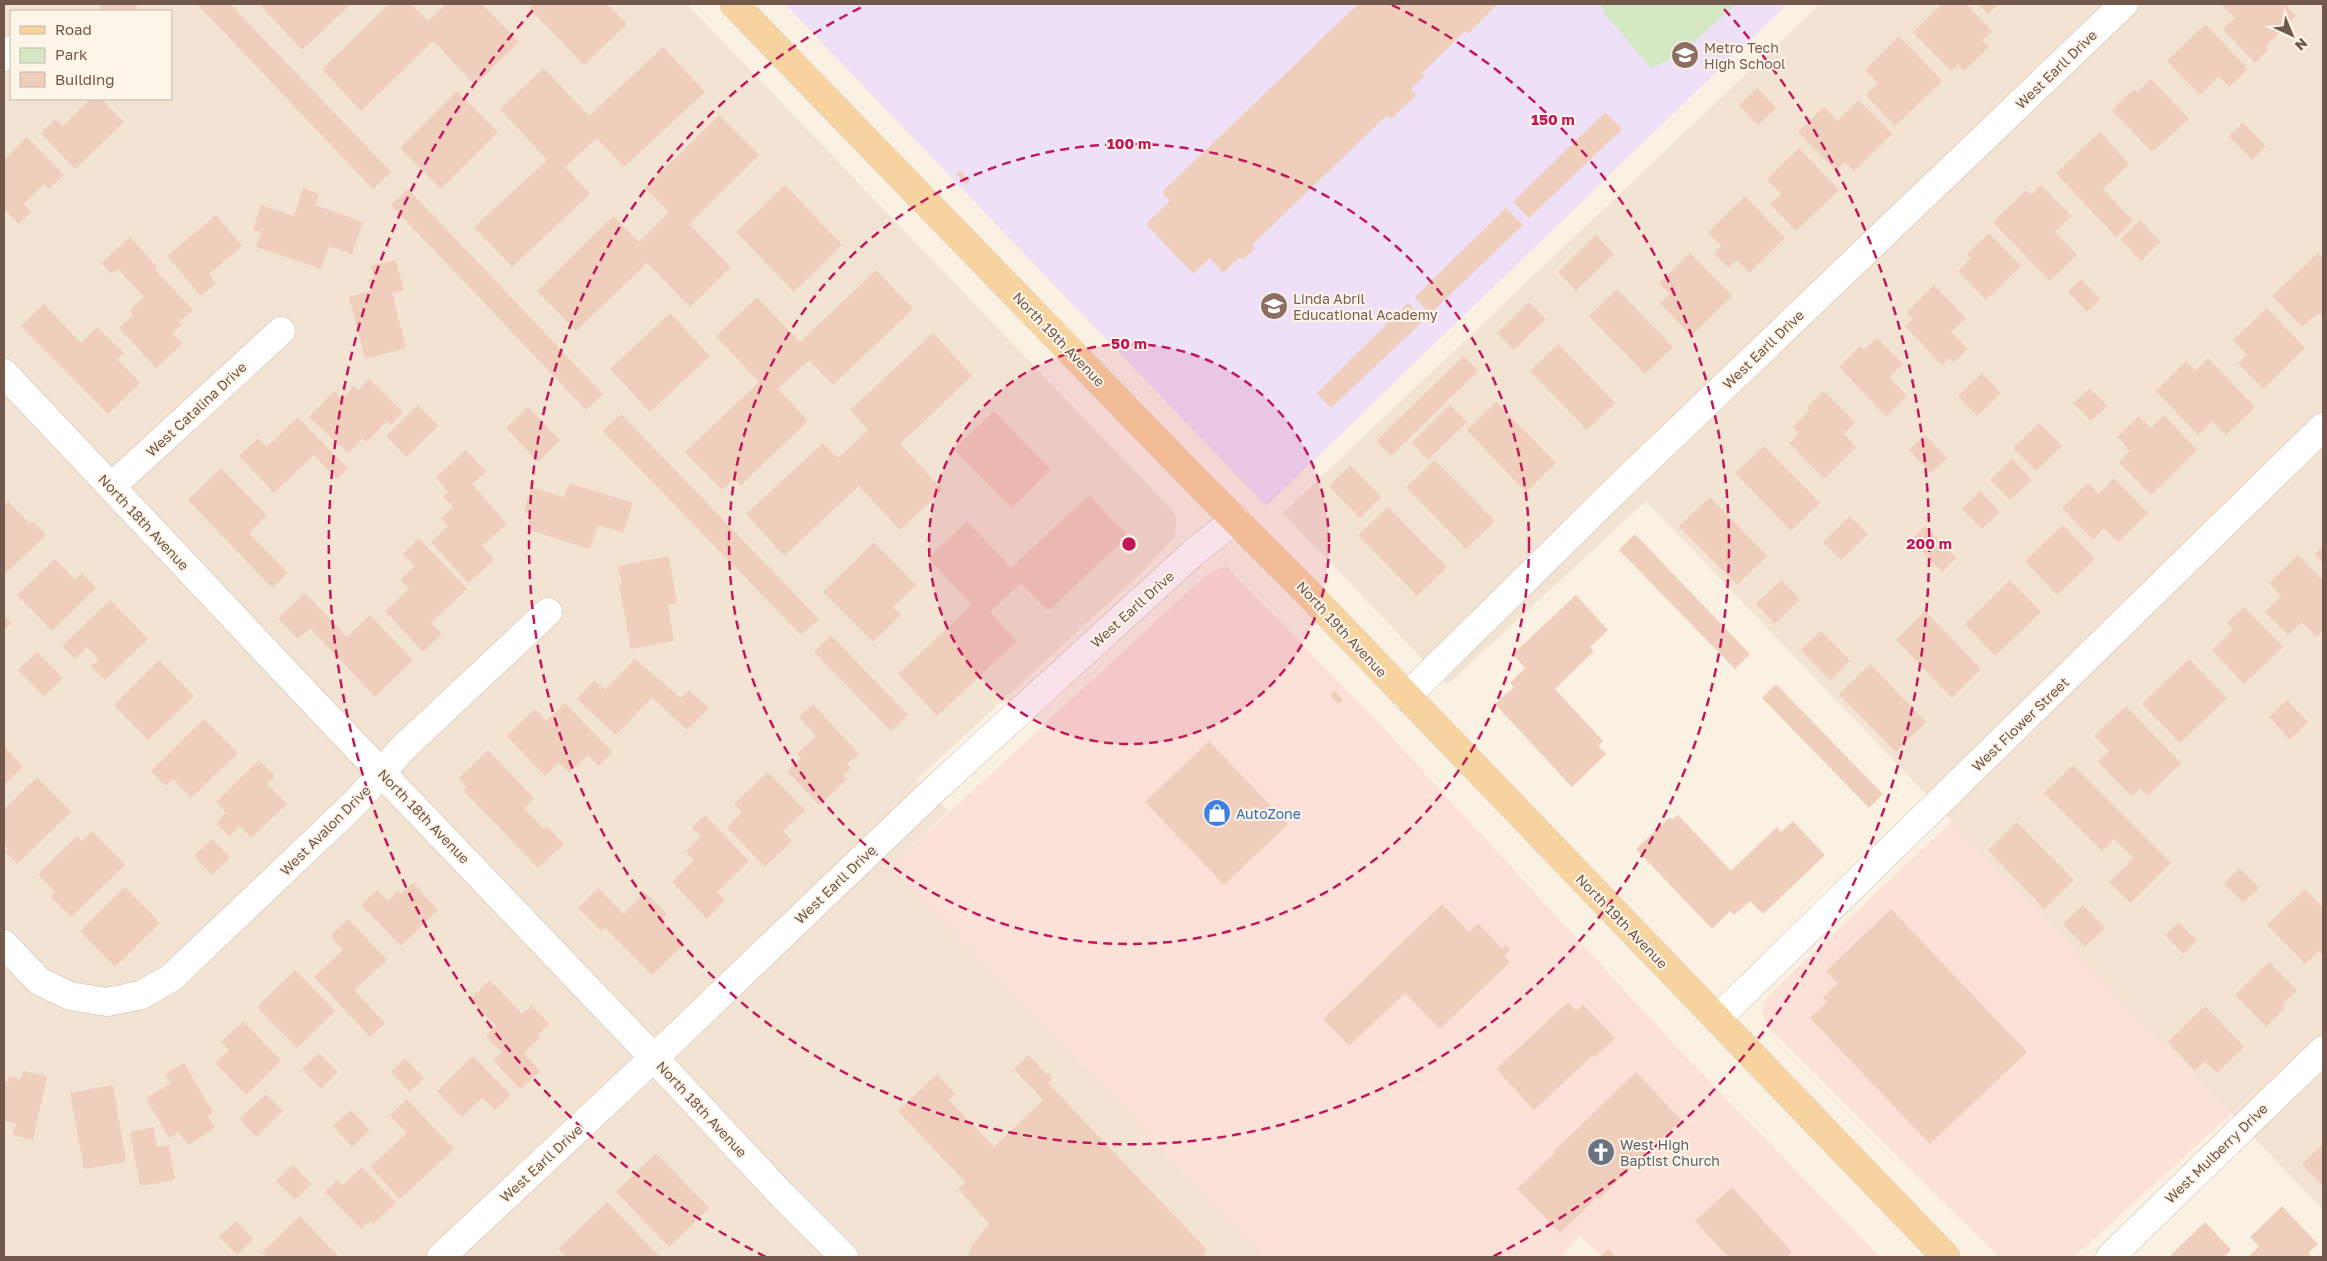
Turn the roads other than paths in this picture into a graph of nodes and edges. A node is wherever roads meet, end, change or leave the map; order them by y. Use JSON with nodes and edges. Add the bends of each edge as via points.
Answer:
{"nodes":[{"id":1,"x":734,"y":4,"type":"edge"},
{"id":2,"x":2124,"y":4,"type":"edge"},
{"id":3,"x":280,"y":331,"type":"dead end"},
{"id":4,"x":4,"y":373,"type":"edge"},
{"id":5,"x":2323,"y":428,"type":"edge"},
{"id":6,"x":111,"y":487,"type":"junction"},
{"id":7,"x":1236,"y":519,"type":"junction"},
{"id":8,"x":548,"y":612,"type":"dead end"},
{"id":9,"x":1406,"y":697,"type":"junction"},
{"id":10,"x":382,"y":772,"type":"junction"},
{"id":11,"x":4,"y":944,"type":"edge"},
{"id":12,"x":1717,"y":1019,"type":"junction"},
{"id":13,"x":2323,"y":1050,"type":"edge"},
{"id":14,"x":654,"y":1058,"type":"junction"},
{"id":15,"x":441,"y":1257,"type":"edge"},
{"id":16,"x":844,"y":1257,"type":"edge"},
{"id":17,"x":1946,"y":1257,"type":"edge"},
{"id":18,"x":2110,"y":1257,"type":"edge"}],
"edges":[{"from":1,"to":7,"type":"main road","name":"North 19th Avenue"},
{"from":2,"to":9,"type":"street","name":"West Earll Drive","via":[[1627,480]]},
{"from":3,"to":6,"type":"street","name":"West Catalina Drive"},
{"from":4,"to":6,"type":"street","name":"North 18th Avenue"},
{"from":5,"to":12,"type":"street","name":"West Flower Street"},
{"from":6,"to":10,"type":"street","name":"North 18th Avenue"},
{"from":7,"to":9,"type":"main road","name":"North 19th Avenue"},
{"from":7,"to":14,"type":"street","name":"West Earll Drive","via":[[1193,553],[935,789]]},
{"from":8,"to":10,"type":"street","name":"West Avalon Drive","via":[[403,748]]},
{"from":9,"to":12,"type":"main road","name":"North 19th Avenue"},
{"from":10,"to":11,"type":"street","name":"West Avalon Drive","via":[[356,802],[172,978],[141,995],[108,1002],[70,996],[39,981]]},
{"from":10,"to":14,"type":"street","name":"North 18th Avenue"},
{"from":12,"to":17,"type":"main road","name":"North 19th Avenue"},
{"from":13,"to":18,"type":"street","name":"West Mulberry Drive"},
{"from":14,"to":15,"type":"street","name":"West Earll Drive"},
{"from":14,"to":16,"type":"street","name":"North 18th Avenue"}]}
